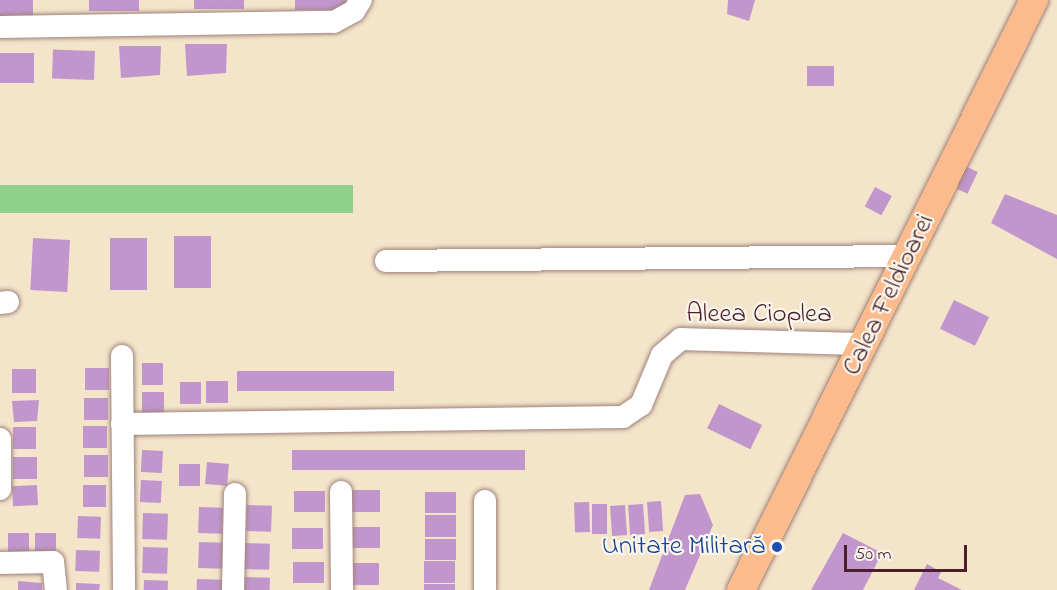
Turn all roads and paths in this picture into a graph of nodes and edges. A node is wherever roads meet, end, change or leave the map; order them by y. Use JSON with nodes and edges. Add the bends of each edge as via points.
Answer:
{"nodes":[{"id":1,"x":362,"y":0,"type":"edge"},
{"id":2,"x":1034,"y":0,"type":"edge"},
{"id":3,"x":0,"y":27,"type":"edge"},
{"id":4,"x":908,"y":256,"type":"junction"},
{"id":5,"x":386,"y":261,"type":"dead end"},
{"id":6,"x":865,"y":344,"type":"junction"},
{"id":7,"x":122,"y":356,"type":"dead end"},
{"id":8,"x":122,"y":423,"type":"junction"},
{"id":9,"x":0,"y":439,"type":"edge"},
{"id":10,"x":0,"y":489,"type":"edge"},
{"id":11,"x":341,"y":492,"type":"dead end"},
{"id":12,"x":234,"y":494,"type":"dead end"},
{"id":13,"x":485,"y":501,"type":"dead end"},
{"id":14,"x":0,"y":563,"type":"edge"},
{"id":15,"x":56,"y":590,"type":"edge"},
{"id":16,"x":124,"y":590,"type":"edge"},
{"id":17,"x":233,"y":590,"type":"edge"},
{"id":18,"x":342,"y":590,"type":"edge"},
{"id":19,"x":485,"y":590,"type":"edge"},
{"id":20,"x":741,"y":590,"type":"edge"}],
"edges":[{"from":1,"to":3,"type":"street","via":[[354,11],[334,22]]},
{"from":2,"to":4,"type":"main road","name":"Calea Feldioarei"},
{"from":4,"to":5,"type":"street"},
{"from":4,"to":6,"type":"main road","name":"Calea Feldioarei"},
{"from":6,"to":8,"type":"street","name":"Aleea Cioplea","via":[[681,339],[662,355],[641,405],[623,417]]},
{"from":6,"to":20,"type":"main road","name":"Calea Feldioarei"},
{"from":7,"to":8,"type":"street"},
{"from":8,"to":16,"type":"street"},
{"from":9,"to":10,"type":"street"},
{"from":11,"to":18,"type":"street"},
{"from":12,"to":17,"type":"street"},
{"from":13,"to":19,"type":"street"},
{"from":14,"to":15,"type":"street","via":[[52,562]]}]}
